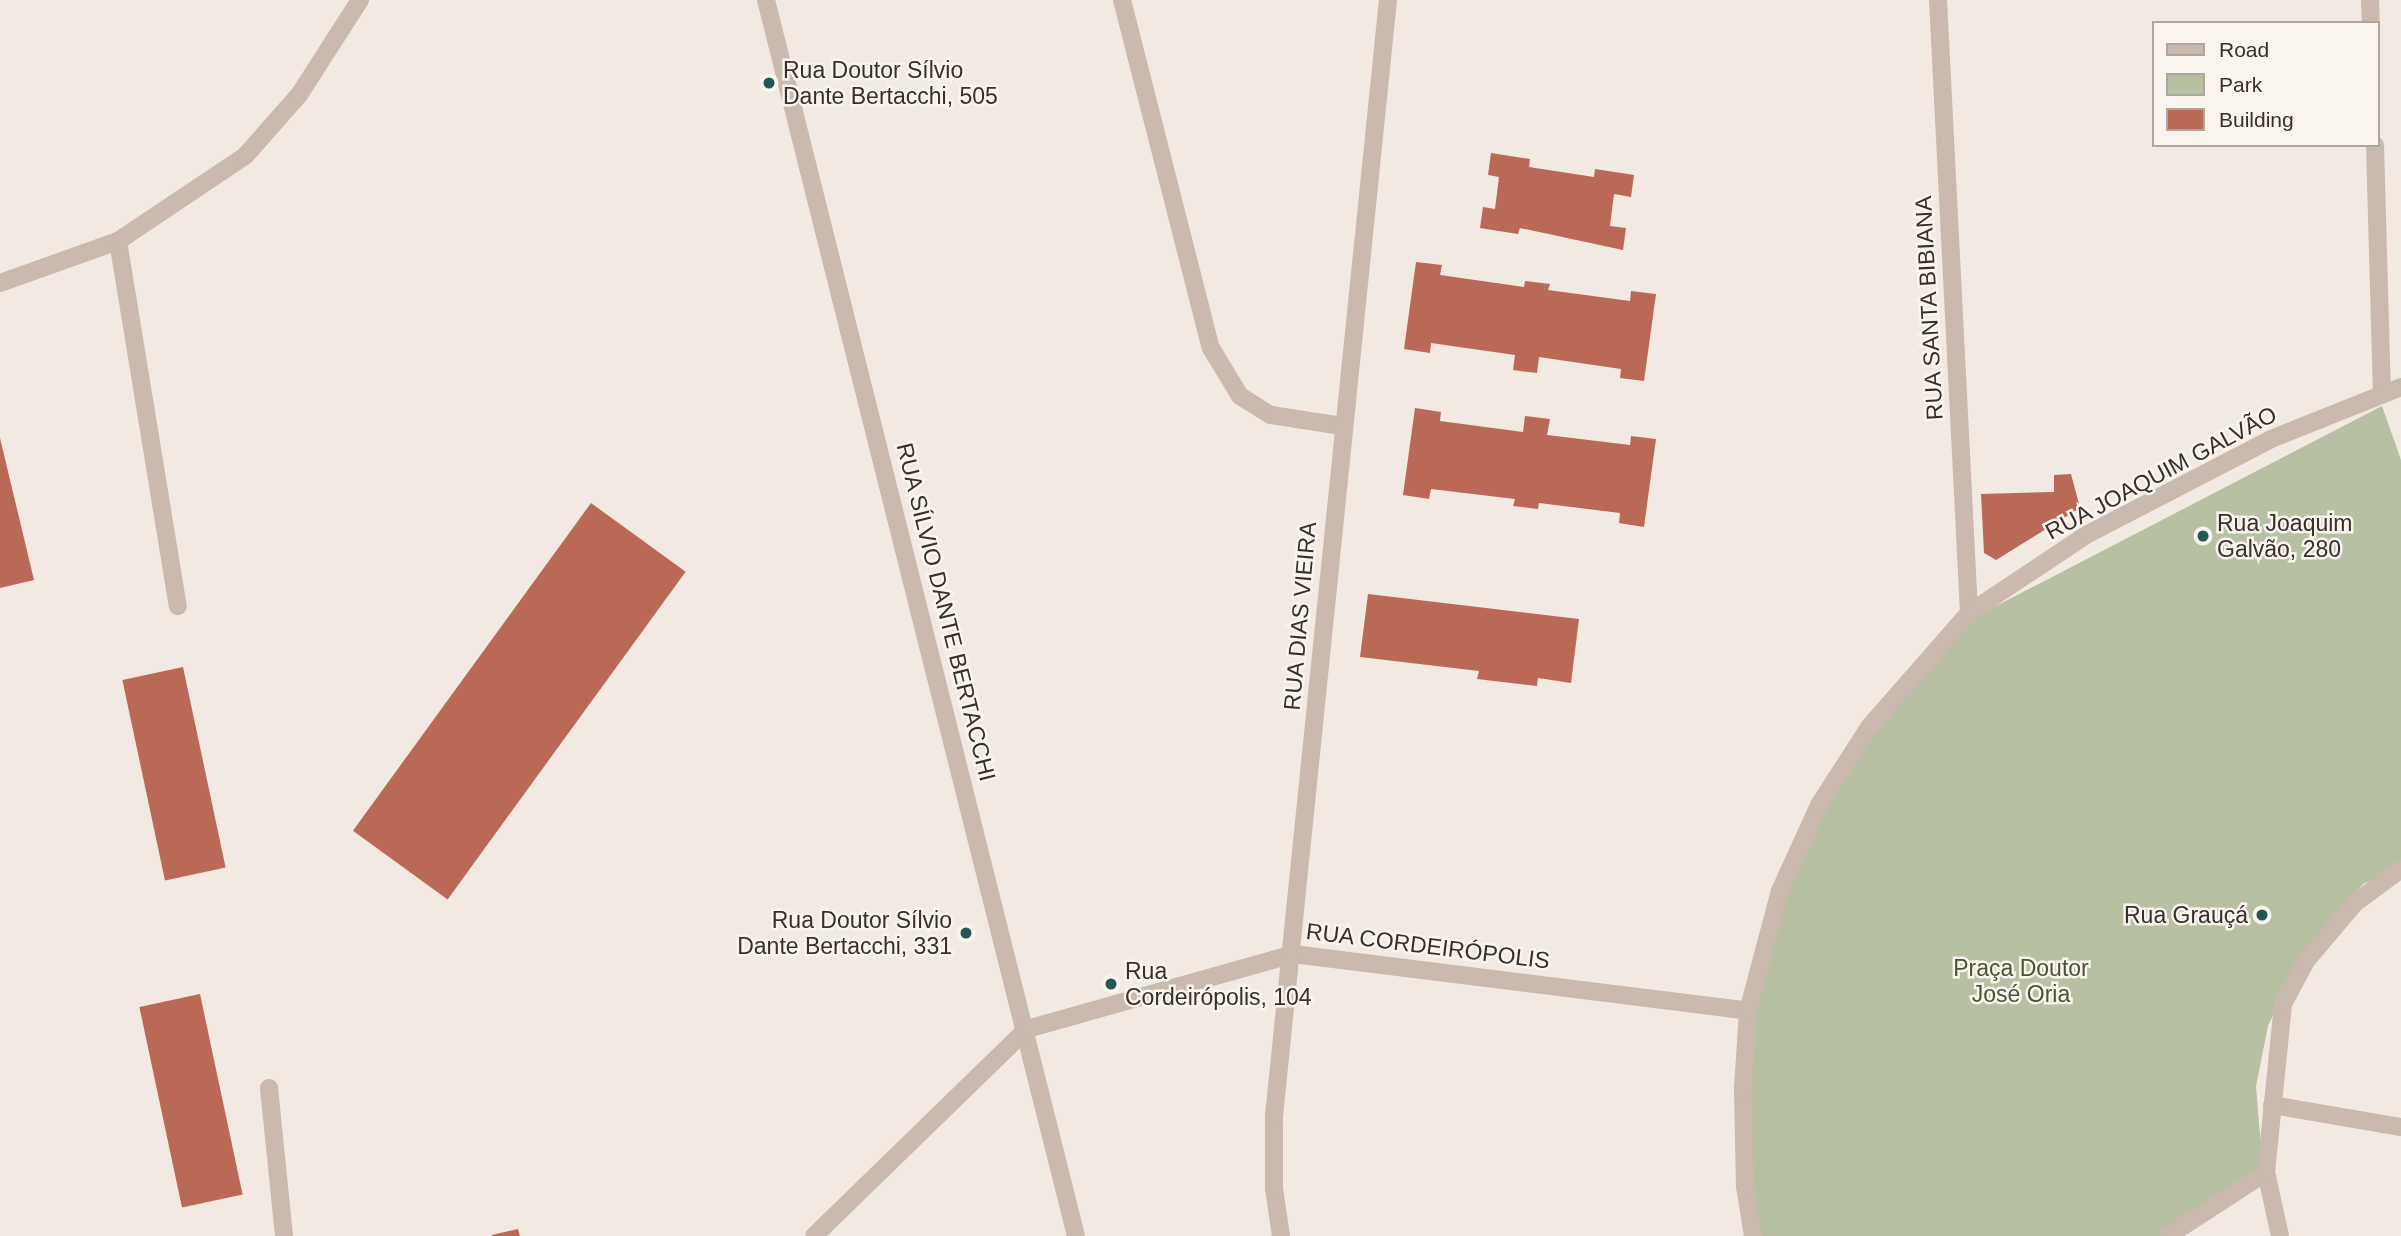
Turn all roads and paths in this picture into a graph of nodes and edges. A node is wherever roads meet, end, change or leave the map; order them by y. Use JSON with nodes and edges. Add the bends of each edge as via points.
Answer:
{"nodes":[{"id":1,"x":360,"y":0,"type":"edge"},
{"id":2,"x":766,"y":0,"type":"edge"},
{"id":3,"x":1122,"y":0,"type":"edge"},
{"id":4,"x":1388,"y":0,"type":"edge"},
{"id":5,"x":1938,"y":0,"type":"edge"},
{"id":6,"x":2370,"y":0,"type":"edge"},
{"id":7,"x":2371,"y":21,"type":"edge"},
{"id":8,"x":2375,"y":147,"type":"edge"},
{"id":9,"x":118,"y":241,"type":"junction"},
{"id":10,"x":0,"y":283,"type":"edge"},
{"id":11,"x":2401,"y":387,"type":"edge"},
{"id":12,"x":2382,"y":393,"type":"junction"},
{"id":13,"x":1342,"y":426,"type":"junction"},
{"id":14,"x":178,"y":606,"type":"dead end"},
{"id":15,"x":1969,"y":613,"type":"junction"},
{"id":16,"x":2401,"y":869,"type":"edge"},
{"id":17,"x":1293,"y":954,"type":"junction"},
{"id":18,"x":1748,"y":1011,"type":"junction"},
{"id":19,"x":1027,"y":1029,"type":"junction"},
{"id":20,"x":269,"y":1088,"type":"dead end"},
{"id":21,"x":2272,"y":1105,"type":"junction"},
{"id":22,"x":2401,"y":1128,"type":"edge"},
{"id":23,"x":2266,"y":1172,"type":"junction"},
{"id":24,"x":285,"y":1236,"type":"edge"},
{"id":25,"x":814,"y":1236,"type":"edge"},
{"id":26,"x":1076,"y":1236,"type":"edge"},
{"id":27,"x":1281,"y":1236,"type":"edge"},
{"id":28,"x":1753,"y":1236,"type":"edge"},
{"id":29,"x":2168,"y":1236,"type":"edge"},
{"id":30,"x":2280,"y":1236,"type":"edge"}],
"edges":[{"from":1,"to":9,"type":"street","via":[[299,95],[246,156]]},
{"from":2,"to":19,"type":"street","name":"RUA SÍLVIO DANTE BERTACCHI"},
{"from":3,"to":13,"type":"street","via":[[1211,348],[1240,396],[1271,415]]},
{"from":4,"to":13,"type":"street","name":"RUA DIAS VIEIRA"},
{"from":5,"to":15,"type":"street","name":"RUA SANTA BIBIANA"},
{"from":6,"to":7,"type":"street"},
{"from":8,"to":12,"type":"street"},
{"from":9,"to":10,"type":"street"},
{"from":9,"to":14,"type":"street"},
{"from":11,"to":12,"type":"street","name":"RUA JOAQUIM GALVÃO"},
{"from":12,"to":15,"type":"street","name":"RUA JOAQUIM GALVÃO","via":[[2271,439],[2088,534]]},
{"from":13,"to":17,"type":"street","name":"RUA DIAS VIEIRA"},
{"from":15,"to":18,"type":"street","name":"RUA JOAQUIM GALVÃO","via":[[1870,726],[1819,805],[1780,891]]},
{"from":16,"to":21,"type":"street","via":[[2355,903],[2306,961],[2283,1004]]},
{"from":17,"to":18,"type":"street","name":"RUA CORDEIRÓPOLIS"},
{"from":17,"to":19,"type":"street","name":"RUA CORDEIRÓPOLIS"},
{"from":17,"to":27,"type":"street","name":"RUA DIAS VIEIRA","via":[[1274,1116],[1274,1188]]},
{"from":18,"to":28,"type":"street","name":"RUA JOAQUIM GALVÃO","via":[[1743,1102],[1745,1185]]},
{"from":19,"to":25,"type":"street"},
{"from":19,"to":26,"type":"street","name":"RUA SÍLVIO DANTE BERTACCHI"},
{"from":20,"to":24,"type":"street"},
{"from":21,"to":22,"type":"street"},
{"from":21,"to":23,"type":"street"},
{"from":23,"to":29,"type":"street"},
{"from":23,"to":30,"type":"street"}]}
